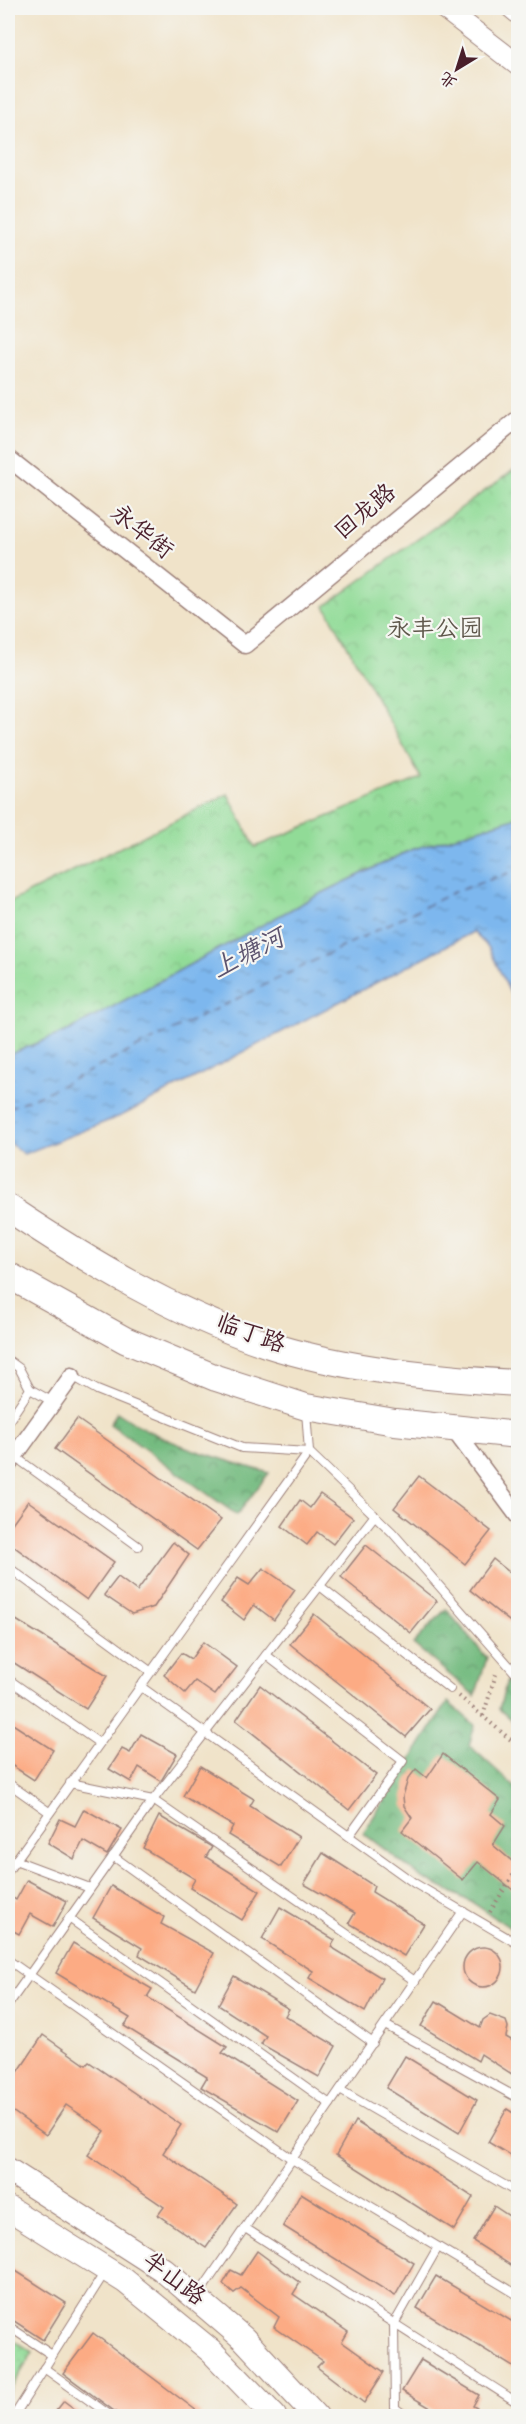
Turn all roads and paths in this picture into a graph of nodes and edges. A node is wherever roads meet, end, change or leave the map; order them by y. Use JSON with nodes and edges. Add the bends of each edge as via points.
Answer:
{"nodes":[{"id":1,"x":444,"y":8,"type":"edge"},
{"id":2,"x":512,"y":8,"type":"edge"},
{"id":3,"x":519,"y":13,"type":"edge"},
{"id":4,"x":519,"y":65,"type":"edge"},
{"id":5,"x":519,"y":419,"type":"edge"},
{"id":6,"x":8,"y":459,"type":"edge"},
{"id":7,"x":245,"y":645,"type":"joint"},
{"id":8,"x":8,"y":1208,"type":"edge"},
{"id":9,"x":8,"y":1275,"type":"edge"},
{"id":10,"x":8,"y":1360,"type":"edge"},
{"id":11,"x":72,"y":1376,"type":"joint"},
{"id":12,"x":519,"y":1383,"type":"edge"},
{"id":13,"x":30,"y":1389,"type":"junction"},
{"id":14,"x":53,"y":1402,"type":"junction"},
{"id":15,"x":306,"y":1407,"type":"junction"},
{"id":16,"x":8,"y":1422,"type":"edge"},
{"id":17,"x":452,"y":1427,"type":"junction"},
{"id":18,"x":519,"y":1435,"type":"edge"},
{"id":19,"x":309,"y":1452,"type":"junction"},
{"id":20,"x":11,"y":1460,"type":"edge"},
{"id":21,"x":375,"y":1515,"type":"junction"},
{"id":22,"x":519,"y":1516,"type":"edge"},
{"id":23,"x":138,"y":1546,"type":"dead end"},
{"id":24,"x":8,"y":1567,"type":"edge"},
{"id":25,"x":320,"y":1586,"type":"junction"},
{"id":26,"x":266,"y":1655,"type":"junction"},
{"id":27,"x":501,"y":1656,"type":"junction"},
{"id":28,"x":150,"y":1671,"type":"junction"},
{"id":29,"x":519,"y":1676,"type":"edge"},
{"id":30,"x":8,"y":1679,"type":"edge"},
{"id":31,"x":140,"y":1686,"type":"junction"},
{"id":32,"x":450,"y":1689,"type":"joint"},
{"id":33,"x":483,"y":1716,"type":"junction"},
{"id":34,"x":205,"y":1733,"type":"junction"},
{"id":35,"x":99,"y":1743,"type":"junction"},
{"id":36,"x":519,"y":1746,"type":"edge"},
{"id":37,"x":8,"y":1783,"type":"edge"},
{"id":38,"x":70,"y":1783,"type":"junction"},
{"id":39,"x":153,"y":1800,"type":"junction"},
{"id":40,"x":50,"y":1812,"type":"junction"},
{"id":41,"x":349,"y":1836,"type":"junction"},
{"id":42,"x":113,"y":1856,"type":"junction"},
{"id":43,"x":15,"y":1860,"type":"junction"},
{"id":44,"x":519,"y":1867,"type":"edge"},
{"id":45,"x":8,"y":1871,"type":"edge"},
{"id":46,"x":90,"y":1888,"type":"junction"},
{"id":47,"x":464,"y":1911,"type":"junction"},
{"id":48,"x":69,"y":1918,"type":"junction"},
{"id":49,"x":483,"y":1923,"type":"junction"},
{"id":50,"x":519,"y":1944,"type":"edge"},
{"id":51,"x":8,"y":1960,"type":"edge"},
{"id":52,"x":28,"y":1975,"type":"junction"},
{"id":53,"x":415,"y":1981,"type":"junction"},
{"id":54,"x":8,"y":2005,"type":"edge"},
{"id":55,"x":385,"y":2025,"type":"junction"},
{"id":56,"x":373,"y":2043,"type":"junction"},
{"id":57,"x":340,"y":2090,"type":"junction"},
{"id":58,"x":519,"y":2098,"type":"edge"},
{"id":59,"x":330,"y":2104,"type":"junction"},
{"id":60,"x":292,"y":2159,"type":"junction"},
{"id":61,"x":8,"y":2170,"type":"edge"},
{"id":62,"x":519,"y":2193,"type":"edge"},
{"id":63,"x":8,"y":2208,"type":"edge"},
{"id":64,"x":245,"y":2229,"type":"junction"},
{"id":65,"x":438,"y":2247,"type":"junction"},
{"id":66,"x":106,"y":2270,"type":"junction"},
{"id":67,"x":519,"y":2295,"type":"edge"},
{"id":68,"x":197,"y":2298,"type":"junction"},
{"id":69,"x":394,"y":2324,"type":"junction"},
{"id":70,"x":8,"y":2326,"type":"edge"},
{"id":71,"x":52,"y":2355,"type":"junction"},
{"id":72,"x":44,"y":2368,"type":"junction"},
{"id":73,"x":519,"y":2403,"type":"edge"},
{"id":74,"x":265,"y":2411,"type":"edge"},
{"id":75,"x":14,"y":2416,"type":"edge"},
{"id":76,"x":111,"y":2416,"type":"edge"},
{"id":77,"x":316,"y":2416,"type":"edge"},
{"id":78,"x":406,"y":2416,"type":"edge"}],
"edges":[{"from":1,"to":4,"type":"street"},
{"from":2,"to":3,"type":"street"},
{"from":5,"to":7,"type":"street","name":"回龙路"},
{"from":6,"to":7,"type":"street","name":"永华街"},
{"from":8,"to":12,"type":"main road","name":"临丁路","via":[[80,1256],[160,1300],[267,1344],[370,1368]]},
{"from":9,"to":15,"type":"main road","name":"临丁路","via":[[125,1340],[216,1378]]},
{"from":10,"to":13,"type":"lane","via":[[19,1368]]},
{"from":11,"to":14,"type":"street"},
{"from":11,"to":19,"type":"lane","via":[[97,1390],[242,1448]]},
{"from":13,"to":14,"type":"lane"},
{"from":13,"to":16,"type":"lane"},
{"from":14,"to":20,"type":"street"},
{"from":15,"to":17,"type":"main road","name":"临丁路"},
{"from":15,"to":19,"type":"lane"},
{"from":17,"to":18,"type":"main road","name":"临丁路"},
{"from":17,"to":22,"type":"street"},
{"from":19,"to":21,"type":"lane"},
{"from":19,"to":28,"type":"lane"},
{"from":20,"to":23,"type":"lane"},
{"from":21,"to":25,"type":"lane"},
{"from":21,"to":27,"type":"lane"},
{"from":24,"to":28,"type":"lane"},
{"from":25,"to":26,"type":"lane"},
{"from":25,"to":32,"type":"lane"},
{"from":26,"to":34,"type":"lane"},
{"from":26,"to":41,"type":"lane","via":[[403,1761]]},
{"from":27,"to":29,"type":"lane"},
{"from":27,"to":33,"type":"path"},
{"from":28,"to":31,"type":"lane"},
{"from":30,"to":35,"type":"lane"},
{"from":31,"to":34,"type":"lane"},
{"from":31,"to":35,"type":"lane"},
{"from":32,"to":33,"type":"path"},
{"from":33,"to":36,"type":"path"},
{"from":34,"to":39,"type":"lane"},
{"from":34,"to":41,"type":"lane"},
{"from":35,"to":38,"type":"lane"},
{"from":37,"to":40,"type":"lane"},
{"from":38,"to":39,"type":"lane"},
{"from":38,"to":40,"type":"lane"},
{"from":39,"to":42,"type":"lane"},
{"from":39,"to":53,"type":"lane"},
{"from":40,"to":43,"type":"lane"},
{"from":41,"to":47,"type":"lane","via":[[414,1883]]},
{"from":42,"to":46,"type":"lane"},
{"from":42,"to":56,"type":"lane"},
{"from":43,"to":45,"type":"lane"},
{"from":43,"to":46,"type":"lane"},
{"from":44,"to":49,"type":"path"},
{"from":46,"to":48,"type":"lane"},
{"from":47,"to":49,"type":"lane"},
{"from":47,"to":53,"type":"lane"},
{"from":48,"to":52,"type":"lane"},
{"from":48,"to":59,"type":"lane"},
{"from":49,"to":50,"type":"lane"},
{"from":51,"to":52,"type":"lane"},
{"from":52,"to":54,"type":"lane"},
{"from":52,"to":60,"type":"lane"},
{"from":53,"to":55,"type":"lane"},
{"from":55,"to":56,"type":"lane"},
{"from":55,"to":58,"type":"lane"},
{"from":56,"to":57,"type":"lane"},
{"from":57,"to":59,"type":"lane"},
{"from":57,"to":62,"type":"lane"},
{"from":59,"to":60,"type":"lane"},
{"from":60,"to":64,"type":"lane"},
{"from":60,"to":65,"type":"lane"},
{"from":61,"to":68,"type":"main road","name":"半山路","via":[[162,2269]]},
{"from":63,"to":66,"type":"main road","name":"半山路"},
{"from":64,"to":68,"type":"lane"},
{"from":64,"to":69,"type":"lane"},
{"from":65,"to":67,"type":"lane"},
{"from":65,"to":69,"type":"lane"},
{"from":66,"to":71,"type":"lane"},
{"from":66,"to":74,"type":"main road","name":"半山路","via":[[211,2351]]},
{"from":68,"to":77,"type":"main road","name":"半山路","via":[[244,2339]]},
{"from":69,"to":73,"type":"lane"},
{"from":69,"to":78,"type":"lane","via":[[394,2408]]},
{"from":70,"to":71,"type":"lane"},
{"from":71,"to":72,"type":"lane"},
{"from":72,"to":75,"type":"lane"},
{"from":72,"to":76,"type":"lane"}]}
